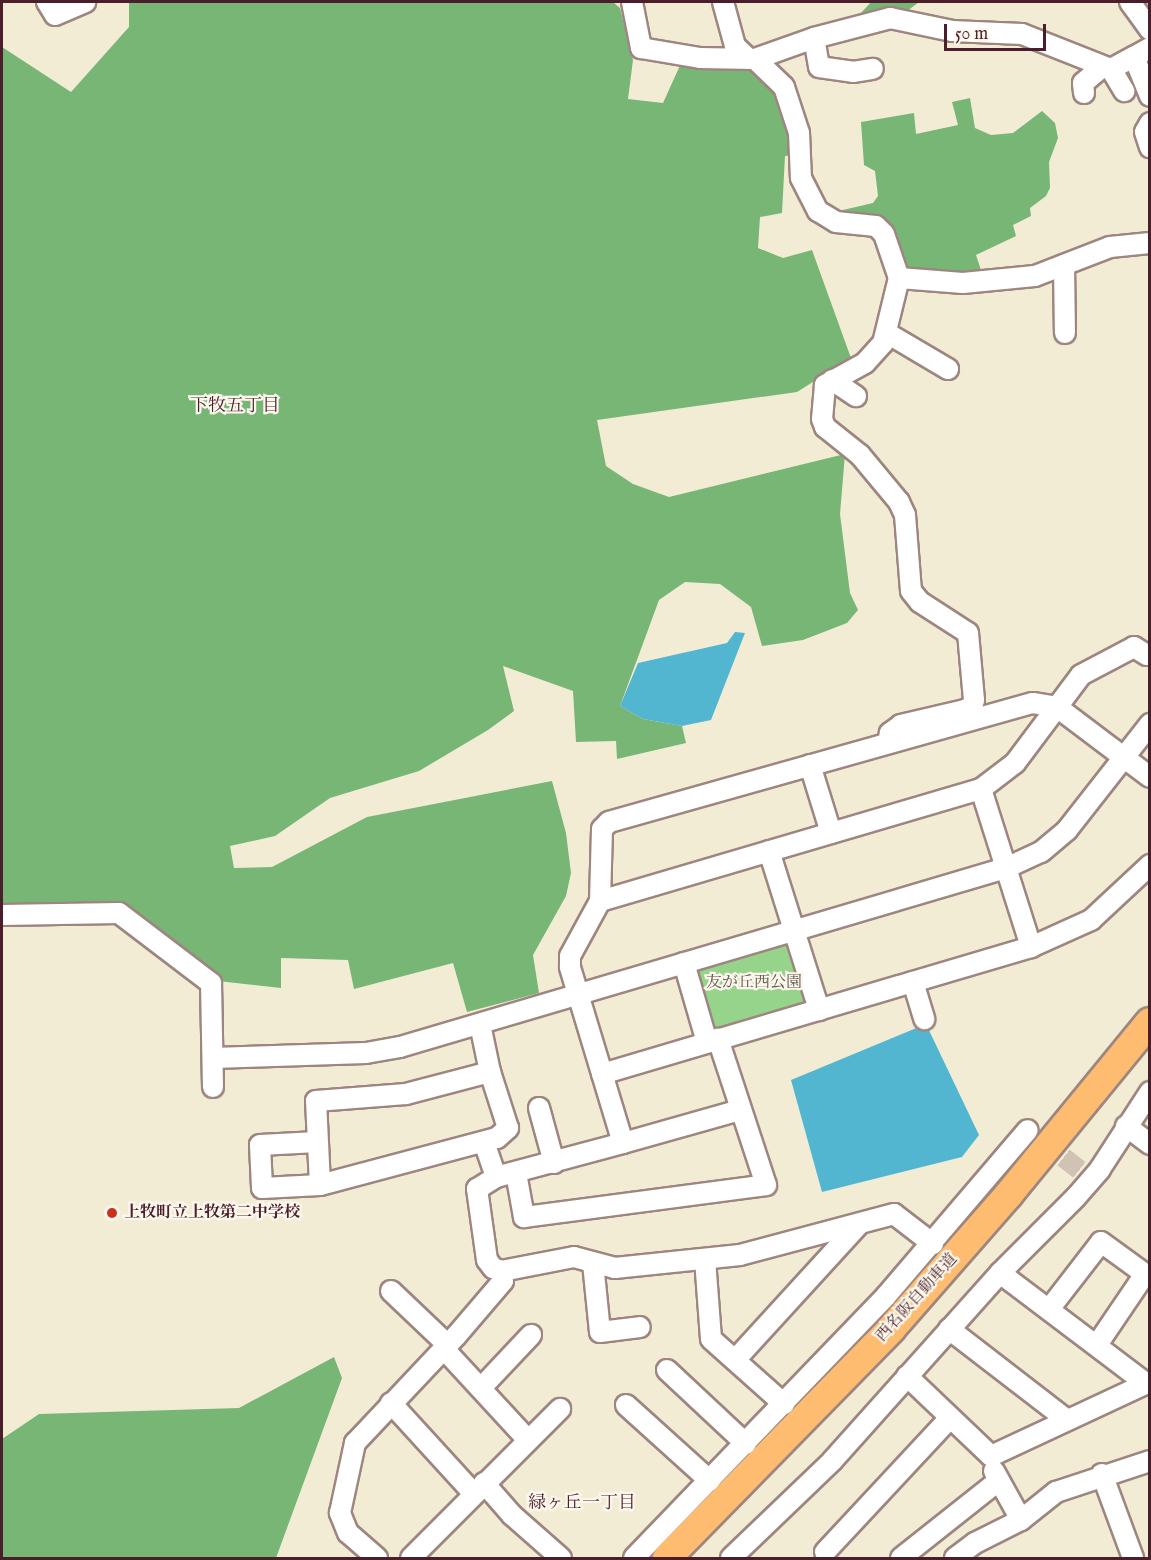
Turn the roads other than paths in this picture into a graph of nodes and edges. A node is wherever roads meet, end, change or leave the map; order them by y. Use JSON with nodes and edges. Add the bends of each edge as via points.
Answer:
{"nodes":[{"id":1,"x":47,"y":2,"type":"edge"},
{"id":2,"x":85,"y":2,"type":"edge"},
{"id":3,"x":632,"y":2,"type":"edge"},
{"id":4,"x":723,"y":2,"type":"edge"},
{"id":5,"x":1130,"y":2,"type":"edge"},
{"id":6,"x":1149,"y":30,"type":"edge"},
{"id":7,"x":814,"y":38,"type":"junction"},
{"id":8,"x":1142,"y":52,"type":"edge"},
{"id":9,"x":752,"y":59,"type":"junction"},
{"id":10,"x":1106,"y":68,"type":"junction"},
{"id":11,"x":873,"y":69,"type":"dead end"},
{"id":12,"x":1124,"y":91,"type":"dead end"},
{"id":13,"x":1084,"y":93,"type":"dead end"},
{"id":14,"x":1149,"y":96,"type":"edge"},
{"id":15,"x":1149,"y":123,"type":"edge"},
{"id":16,"x":1149,"y":147,"type":"edge"},
{"id":17,"x":1149,"y":243,"type":"edge"},
{"id":18,"x":1064,"y":265,"type":"junction"},
{"id":19,"x":899,"y":278,"type":"junction"},
{"id":20,"x":887,"y":333,"type":"junction"},
{"id":21,"x":1065,"y":333,"type":"dead end"},
{"id":22,"x":948,"y":369,"type":"dead end"},
{"id":23,"x":832,"y":380,"type":"junction"},
{"id":24,"x":856,"y":396,"type":"dead end"},
{"id":25,"x":1147,"y":655,"type":"dead end"},
{"id":26,"x":1057,"y":707,"type":"junction"},
{"id":27,"x":1149,"y":724,"type":"edge"},
{"id":28,"x":888,"y":743,"type":"junction"},
{"id":29,"x":1124,"y":757,"type":"junction"},
{"id":30,"x":810,"y":765,"type":"junction"},
{"id":31,"x":1149,"y":777,"type":"edge"},
{"id":32,"x":981,"y":789,"type":"junction"},
{"id":33,"x":831,"y":833,"type":"junction"},
{"id":34,"x":769,"y":851,"type":"junction"},
{"id":35,"x":1149,"y":865,"type":"edge"},
{"id":36,"x":1006,"y":868,"type":"junction"},
{"id":37,"x":600,"y":901,"type":"junction"},
{"id":38,"x":2,"y":915,"type":"edge"},
{"id":39,"x":794,"y":931,"type":"junction"},
{"id":40,"x":1031,"y":947,"type":"junction"},
{"id":41,"x":684,"y":963,"type":"junction"},
{"id":42,"x":913,"y":982,"type":"junction"},
{"id":43,"x":578,"y":995,"type":"junction"},
{"id":44,"x":819,"y":1010,"type":"junction"},
{"id":45,"x":924,"y":1018,"type":"dead end"},
{"id":46,"x":1149,"y":1022,"type":"edge"},
{"id":47,"x":480,"y":1024,"type":"junction"},
{"id":48,"x":713,"y":1041,"type":"junction"},
{"id":49,"x":1149,"y":1053,"type":"edge"},
{"id":50,"x":213,"y":1058,"type":"junction"},
{"id":51,"x":490,"y":1072,"type":"junction"},
{"id":52,"x":602,"y":1074,"type":"junction"},
{"id":53,"x":213,"y":1087,"type":"dead end"},
{"id":54,"x":1149,"y":1092,"type":"edge"},
{"id":55,"x":539,"y":1108,"type":"dead end"},
{"id":56,"x":740,"y":1110,"type":"junction"},
{"id":57,"x":1126,"y":1126,"type":"junction"},
{"id":58,"x":1028,"y":1130,"type":"dead end"},
{"id":59,"x":317,"y":1142,"type":"junction"},
{"id":60,"x":484,"y":1142,"type":"junction"},
{"id":61,"x":622,"y":1143,"type":"junction"},
{"id":62,"x":1149,"y":1144,"type":"edge"},
{"id":63,"x":554,"y":1163,"type":"junction"},
{"id":64,"x":516,"y":1173,"type":"junction"},
{"id":65,"x":496,"y":1177,"type":"junction"},
{"id":66,"x":320,"y":1185,"type":"junction"},
{"id":67,"x":860,"y":1223,"type":"junction"},
{"id":68,"x":933,"y":1244,"type":"junction"},
{"id":69,"x":705,"y":1259,"type":"junction"},
{"id":70,"x":593,"y":1263,"type":"junction"},
{"id":71,"x":502,"y":1271,"type":"junction"},
{"id":72,"x":1000,"y":1273,"type":"junction"},
{"id":73,"x":391,"y":1291,"type":"dead end"},
{"id":74,"x":1050,"y":1308,"type":"junction"},
{"id":75,"x":640,"y":1327,"type":"dead end"},
{"id":76,"x":949,"y":1329,"type":"junction"},
{"id":77,"x":531,"y":1335,"type":"dead end"},
{"id":78,"x":1097,"y":1345,"type":"junction"},
{"id":79,"x":446,"y":1347,"type":"junction"},
{"id":80,"x":735,"y":1360,"type":"junction"},
{"id":81,"x":667,"y":1370,"type":"dead end"},
{"id":82,"x":906,"y":1376,"type":"junction"},
{"id":83,"x":1148,"y":1383,"type":"edge"},
{"id":84,"x":481,"y":1388,"type":"junction"},
{"id":85,"x":391,"y":1404,"type":"junction"},
{"id":86,"x":784,"y":1404,"type":"junction"},
{"id":87,"x":626,"y":1405,"type":"dead end"},
{"id":88,"x":560,"y":1409,"type":"dead end"},
{"id":89,"x":950,"y":1418,"type":"junction"},
{"id":90,"x":1066,"y":1419,"type":"junction"},
{"id":91,"x":528,"y":1440,"type":"junction"},
{"id":92,"x":746,"y":1444,"type":"junction"},
{"id":93,"x":991,"y":1456,"type":"junction"},
{"id":94,"x":1149,"y":1461,"type":"edge"},
{"id":95,"x":1102,"y":1474,"type":"junction"},
{"id":96,"x":710,"y":1481,"type":"junction"},
{"id":97,"x":997,"y":1482,"type":"junction"},
{"id":98,"x":479,"y":1488,"type":"junction"},
{"id":99,"x":1022,"y":1520,"type":"junction"},
{"id":100,"x":825,"y":1552,"type":"dead end"},
{"id":101,"x":376,"y":1558,"type":"edge"},
{"id":102,"x":411,"y":1558,"type":"edge"},
{"id":103,"x":561,"y":1558,"type":"edge"},
{"id":104,"x":634,"y":1558,"type":"edge"},
{"id":105,"x":667,"y":1558,"type":"edge"},
{"id":106,"x":695,"y":1558,"type":"edge"},
{"id":107,"x":731,"y":1558,"type":"edge"},
{"id":108,"x":901,"y":1558,"type":"edge"},
{"id":109,"x":955,"y":1558,"type":"edge"},
{"id":110,"x":1133,"y":1558,"type":"edge"}],
"edges":[{"from":1,"to":2,"type":"street","via":[[55,15]]},
{"from":3,"to":9,"type":"street","via":[[638,44],[646,51]]},
{"from":4,"to":9,"type":"street","via":[[735,46]]},
{"from":5,"to":6,"type":"street"},
{"from":7,"to":9,"type":"street"},
{"from":7,"to":10,"type":"street","via":[[900,19],[952,31],[1022,34]]},
{"from":7,"to":11,"type":"street","via":[[819,67],[853,72]]},
{"from":8,"to":10,"type":"street"},
{"from":8,"to":14,"type":"street"},
{"from":9,"to":19,"type":"street","via":[[784,87],[799,133],[801,178],[818,211],[836,222],[876,226],[884,234]]},
{"from":10,"to":12,"type":"street"},
{"from":10,"to":13,"type":"street","via":[[1083,83]]},
{"from":15,"to":16,"type":"street","via":[[1145,132]]},
{"from":17,"to":18,"type":"street","via":[[1110,247]]},
{"from":18,"to":19,"type":"street","via":[[1042,274],[986,282]]},
{"from":18,"to":21,"type":"street"},
{"from":19,"to":20,"type":"street"},
{"from":20,"to":22,"type":"street"},
{"from":20,"to":23,"type":"street","via":[[876,354]]},
{"from":23,"to":24,"type":"street"},
{"from":23,"to":28,"type":"street","via":[[822,395],[825,427],[861,455],[899,502],[907,530],[911,591],[920,602],[968,633],[972,707],[901,724],[890,733]]},
{"from":25,"to":26,"type":"street","via":[[1134,647],[1081,675]]},
{"from":26,"to":28,"type":"street","via":[[1033,703]]},
{"from":26,"to":29,"type":"street"},
{"from":26,"to":32,"type":"street","via":[[1015,763]]},
{"from":27,"to":29,"type":"street"},
{"from":28,"to":30,"type":"street"},
{"from":29,"to":31,"type":"street"},
{"from":29,"to":36,"type":"street","via":[[1067,830],[1041,852]]},
{"from":30,"to":33,"type":"street"},
{"from":30,"to":37,"type":"street","via":[[609,822],[602,829]]},
{"from":32,"to":33,"type":"street"},
{"from":32,"to":36,"type":"street"},
{"from":33,"to":34,"type":"street"},
{"from":34,"to":37,"type":"street"},
{"from":34,"to":39,"type":"street"},
{"from":35,"to":40,"type":"street","via":[[1091,920]]},
{"from":36,"to":39,"type":"street"},
{"from":36,"to":40,"type":"street"},
{"from":37,"to":43,"type":"street","via":[[570,956]]},
{"from":38,"to":50,"type":"street","via":[[119,913],[211,983]]},
{"from":39,"to":41,"type":"street"},
{"from":39,"to":44,"type":"street"},
{"from":40,"to":42,"type":"street"},
{"from":41,"to":43,"type":"street"},
{"from":41,"to":48,"type":"street"},
{"from":42,"to":44,"type":"street"},
{"from":42,"to":45,"type":"street"},
{"from":43,"to":47,"type":"street"},
{"from":43,"to":52,"type":"street"},
{"from":44,"to":48,"type":"street"},
{"from":46,"to":105,"type":"highway","name":"西名阪自動車道","via":[[1009,1194],[891,1329]]},
{"from":47,"to":50,"type":"street","via":[[378,1051]]},
{"from":47,"to":51,"type":"street"},
{"from":48,"to":52,"type":"street"},
{"from":48,"to":56,"type":"street"},
{"from":49,"to":106,"type":"highway","name":"西名阪自動車道","via":[[1025,1205],[904,1341]]},
{"from":50,"to":53,"type":"street"},
{"from":51,"to":59,"type":"street","via":[[406,1094],[316,1101]]},
{"from":51,"to":60,"type":"street","via":[[508,1128],[498,1138]]},
{"from":52,"to":61,"type":"street"},
{"from":54,"to":57,"type":"street"},
{"from":55,"to":63,"type":"street"},
{"from":56,"to":61,"type":"street"},
{"from":56,"to":64,"type":"street","via":[[766,1185],[524,1217]]},
{"from":57,"to":62,"type":"street"},
{"from":57,"to":72,"type":"street","via":[[1076,1197]]},
{"from":58,"to":68,"type":"street"},
{"from":59,"to":66,"type":"street"},
{"from":59,"to":66,"type":"street","via":[[260,1145],[262,1188]]},
{"from":60,"to":65,"type":"street"},
{"from":60,"to":66,"type":"street"},
{"from":61,"to":63,"type":"street"},
{"from":63,"to":64,"type":"street"},
{"from":64,"to":65,"type":"street"},
{"from":65,"to":71,"type":"street","via":[[475,1193],[487,1260]]},
{"from":67,"to":68,"type":"street","via":[[894,1214]]},
{"from":67,"to":69,"type":"street","via":[[741,1255]]},
{"from":67,"to":80,"type":"street"},
{"from":68,"to":86,"type":"street"},
{"from":69,"to":70,"type":"street","via":[[615,1268]]},
{"from":69,"to":80,"type":"street","via":[[711,1339]]},
{"from":70,"to":71,"type":"street","via":[[574,1257]]},
{"from":70,"to":75,"type":"street","via":[[600,1332]]},
{"from":71,"to":79,"type":"street","via":[[503,1281]]},
{"from":72,"to":74,"type":"street"},
{"from":72,"to":76,"type":"street"},
{"from":73,"to":79,"type":"street"},
{"from":74,"to":78,"type":"street"},
{"from":74,"to":78,"type":"street","via":[[1101,1242],[1145,1274]]},
{"from":76,"to":82,"type":"street"},
{"from":76,"to":90,"type":"street"},
{"from":77,"to":84,"type":"street"},
{"from":78,"to":83,"type":"street"},
{"from":79,"to":84,"type":"street"},
{"from":79,"to":85,"type":"street"},
{"from":80,"to":86,"type":"street"},
{"from":81,"to":92,"type":"street"},
{"from":82,"to":89,"type":"street"},
{"from":82,"to":107,"type":"street","via":[[832,1461]]},
{"from":83,"to":90,"type":"street"},
{"from":84,"to":91,"type":"street"},
{"from":85,"to":98,"type":"street"},
{"from":85,"to":101,"type":"street","via":[[355,1443],[340,1513],[348,1533]]},
{"from":86,"to":92,"type":"street"},
{"from":87,"to":96,"type":"street"},
{"from":88,"to":91,"type":"street"},
{"from":89,"to":93,"type":"street"},
{"from":89,"to":100,"type":"street"},
{"from":90,"to":93,"type":"street"},
{"from":91,"to":98,"type":"street"},
{"from":92,"to":96,"type":"street"},
{"from":93,"to":97,"type":"street"},
{"from":94,"to":95,"type":"street"},
{"from":95,"to":99,"type":"street","via":[[1056,1492]]},
{"from":95,"to":110,"type":"street"},
{"from":96,"to":104,"type":"street"},
{"from":97,"to":99,"type":"street"},
{"from":97,"to":108,"type":"street"},
{"from":98,"to":102,"type":"street"},
{"from":98,"to":103,"type":"street"},
{"from":99,"to":109,"type":"street","via":[[975,1543]]}]}
